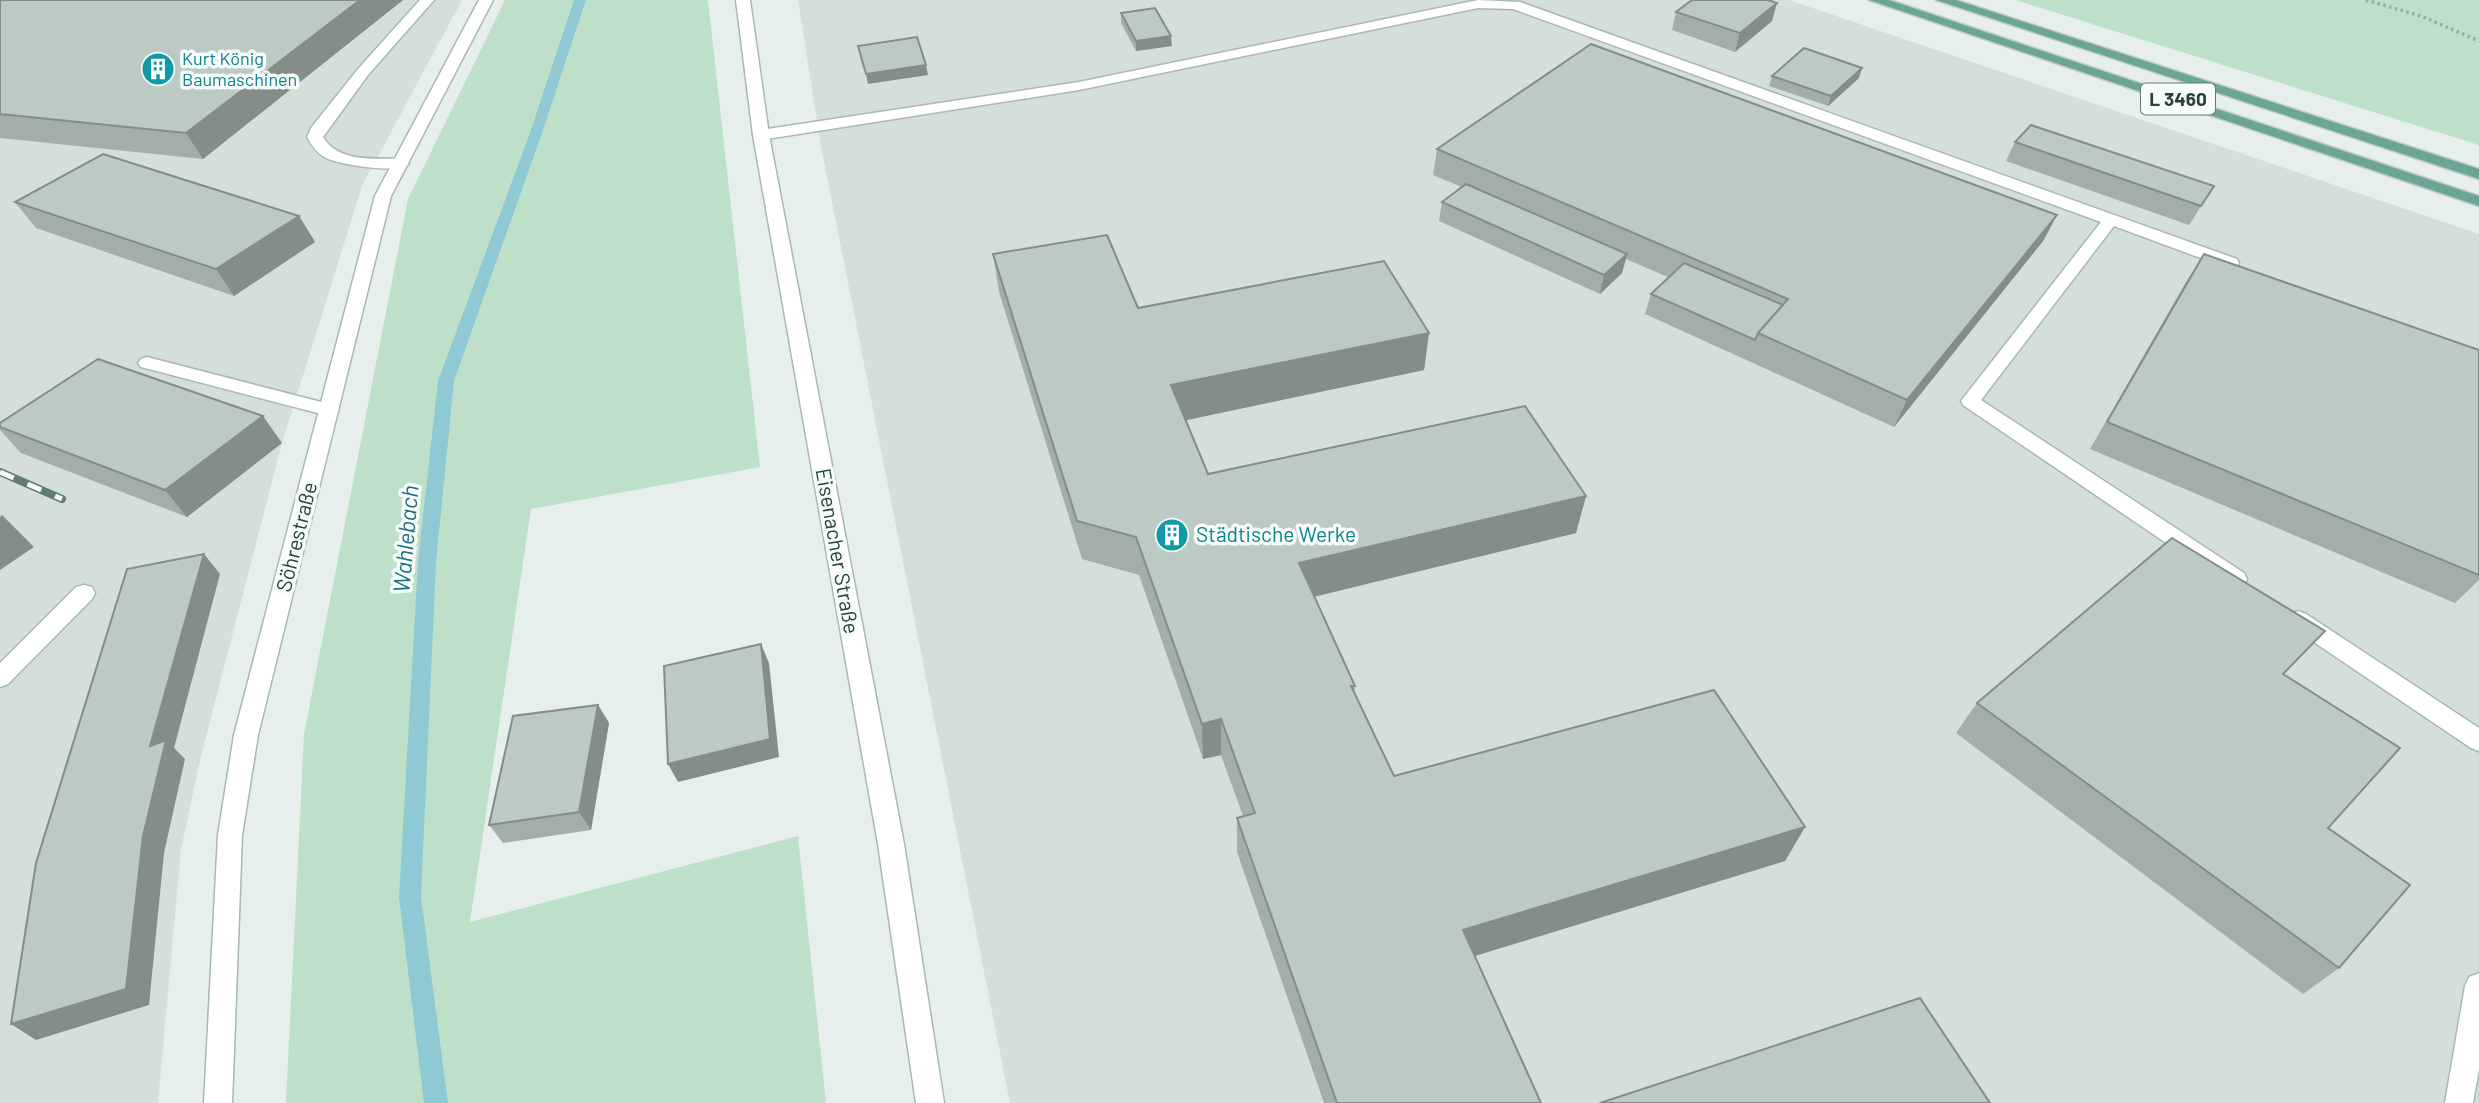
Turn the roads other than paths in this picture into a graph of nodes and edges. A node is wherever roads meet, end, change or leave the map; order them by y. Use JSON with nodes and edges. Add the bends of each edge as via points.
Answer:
{"nodes":[{"id":1,"x":427,"y":0,"type":"edge"},
{"id":2,"x":486,"y":0,"type":"edge"},
{"id":3,"x":743,"y":0,"type":"edge"},
{"id":4,"x":1876,"y":0,"type":"edge"},
{"id":5,"x":1943,"y":0,"type":"edge"},
{"id":6,"x":761,"y":135,"type":"junction"},
{"id":7,"x":401,"y":164,"type":"junction"},
{"id":8,"x":2479,"y":174,"type":"edge"},
{"id":9,"x":2479,"y":201,"type":"edge"},
{"id":10,"x":2111,"y":219,"type":"junction"},
{"id":11,"x":2250,"y":271,"type":"edge"},
{"id":12,"x":147,"y":363,"type":"dead end"},
{"id":13,"x":329,"y":410,"type":"junction"},
{"id":14,"x":2248,"y":586,"type":"edge"},
{"id":15,"x":83,"y":593,"type":"dead end"},
{"id":16,"x":2282,"y":610,"type":"edge"},
{"id":17,"x":0,"y":678,"type":"edge"},
{"id":18,"x":2479,"y":741,"type":"edge"},
{"id":19,"x":2479,"y":986,"type":"edge"},
{"id":20,"x":218,"y":1103,"type":"edge"},
{"id":21,"x":930,"y":1103,"type":"edge"},
{"id":22,"x":2459,"y":1103,"type":"edge"}],
"edges":[{"from":1,"to":7,"type":"street","via":[[363,72],[315,137],[327,155]]},
{"from":2,"to":7,"type":"street","name":"Söhrestraße"},
{"from":3,"to":6,"type":"street","name":"Eisenacher Straße"},
{"from":4,"to":9,"type":"main road","number":"L 3460"},
{"from":5,"to":8,"type":"main road","number":"L 3460"},
{"from":6,"to":10,"type":"street","via":[[1079,86],[1478,4],[1515,5]]},
{"from":6,"to":21,"type":"street","name":"Eisenacher Straße","via":[[891,844]]},
{"from":7,"to":13,"type":"street","name":"Söhrestraße","via":[[383,196]]},
{"from":10,"to":11,"type":"street"},
{"from":10,"to":14,"type":"street","via":[[1970,401]]},
{"from":12,"to":13,"type":"street"},
{"from":13,"to":20,"type":"street","name":"Söhrestraße","via":[[246,734],[229,835]]},
{"from":15,"to":17,"type":"street"},
{"from":16,"to":18,"type":"street"},
{"from":19,"to":22,"type":"street"}]}
